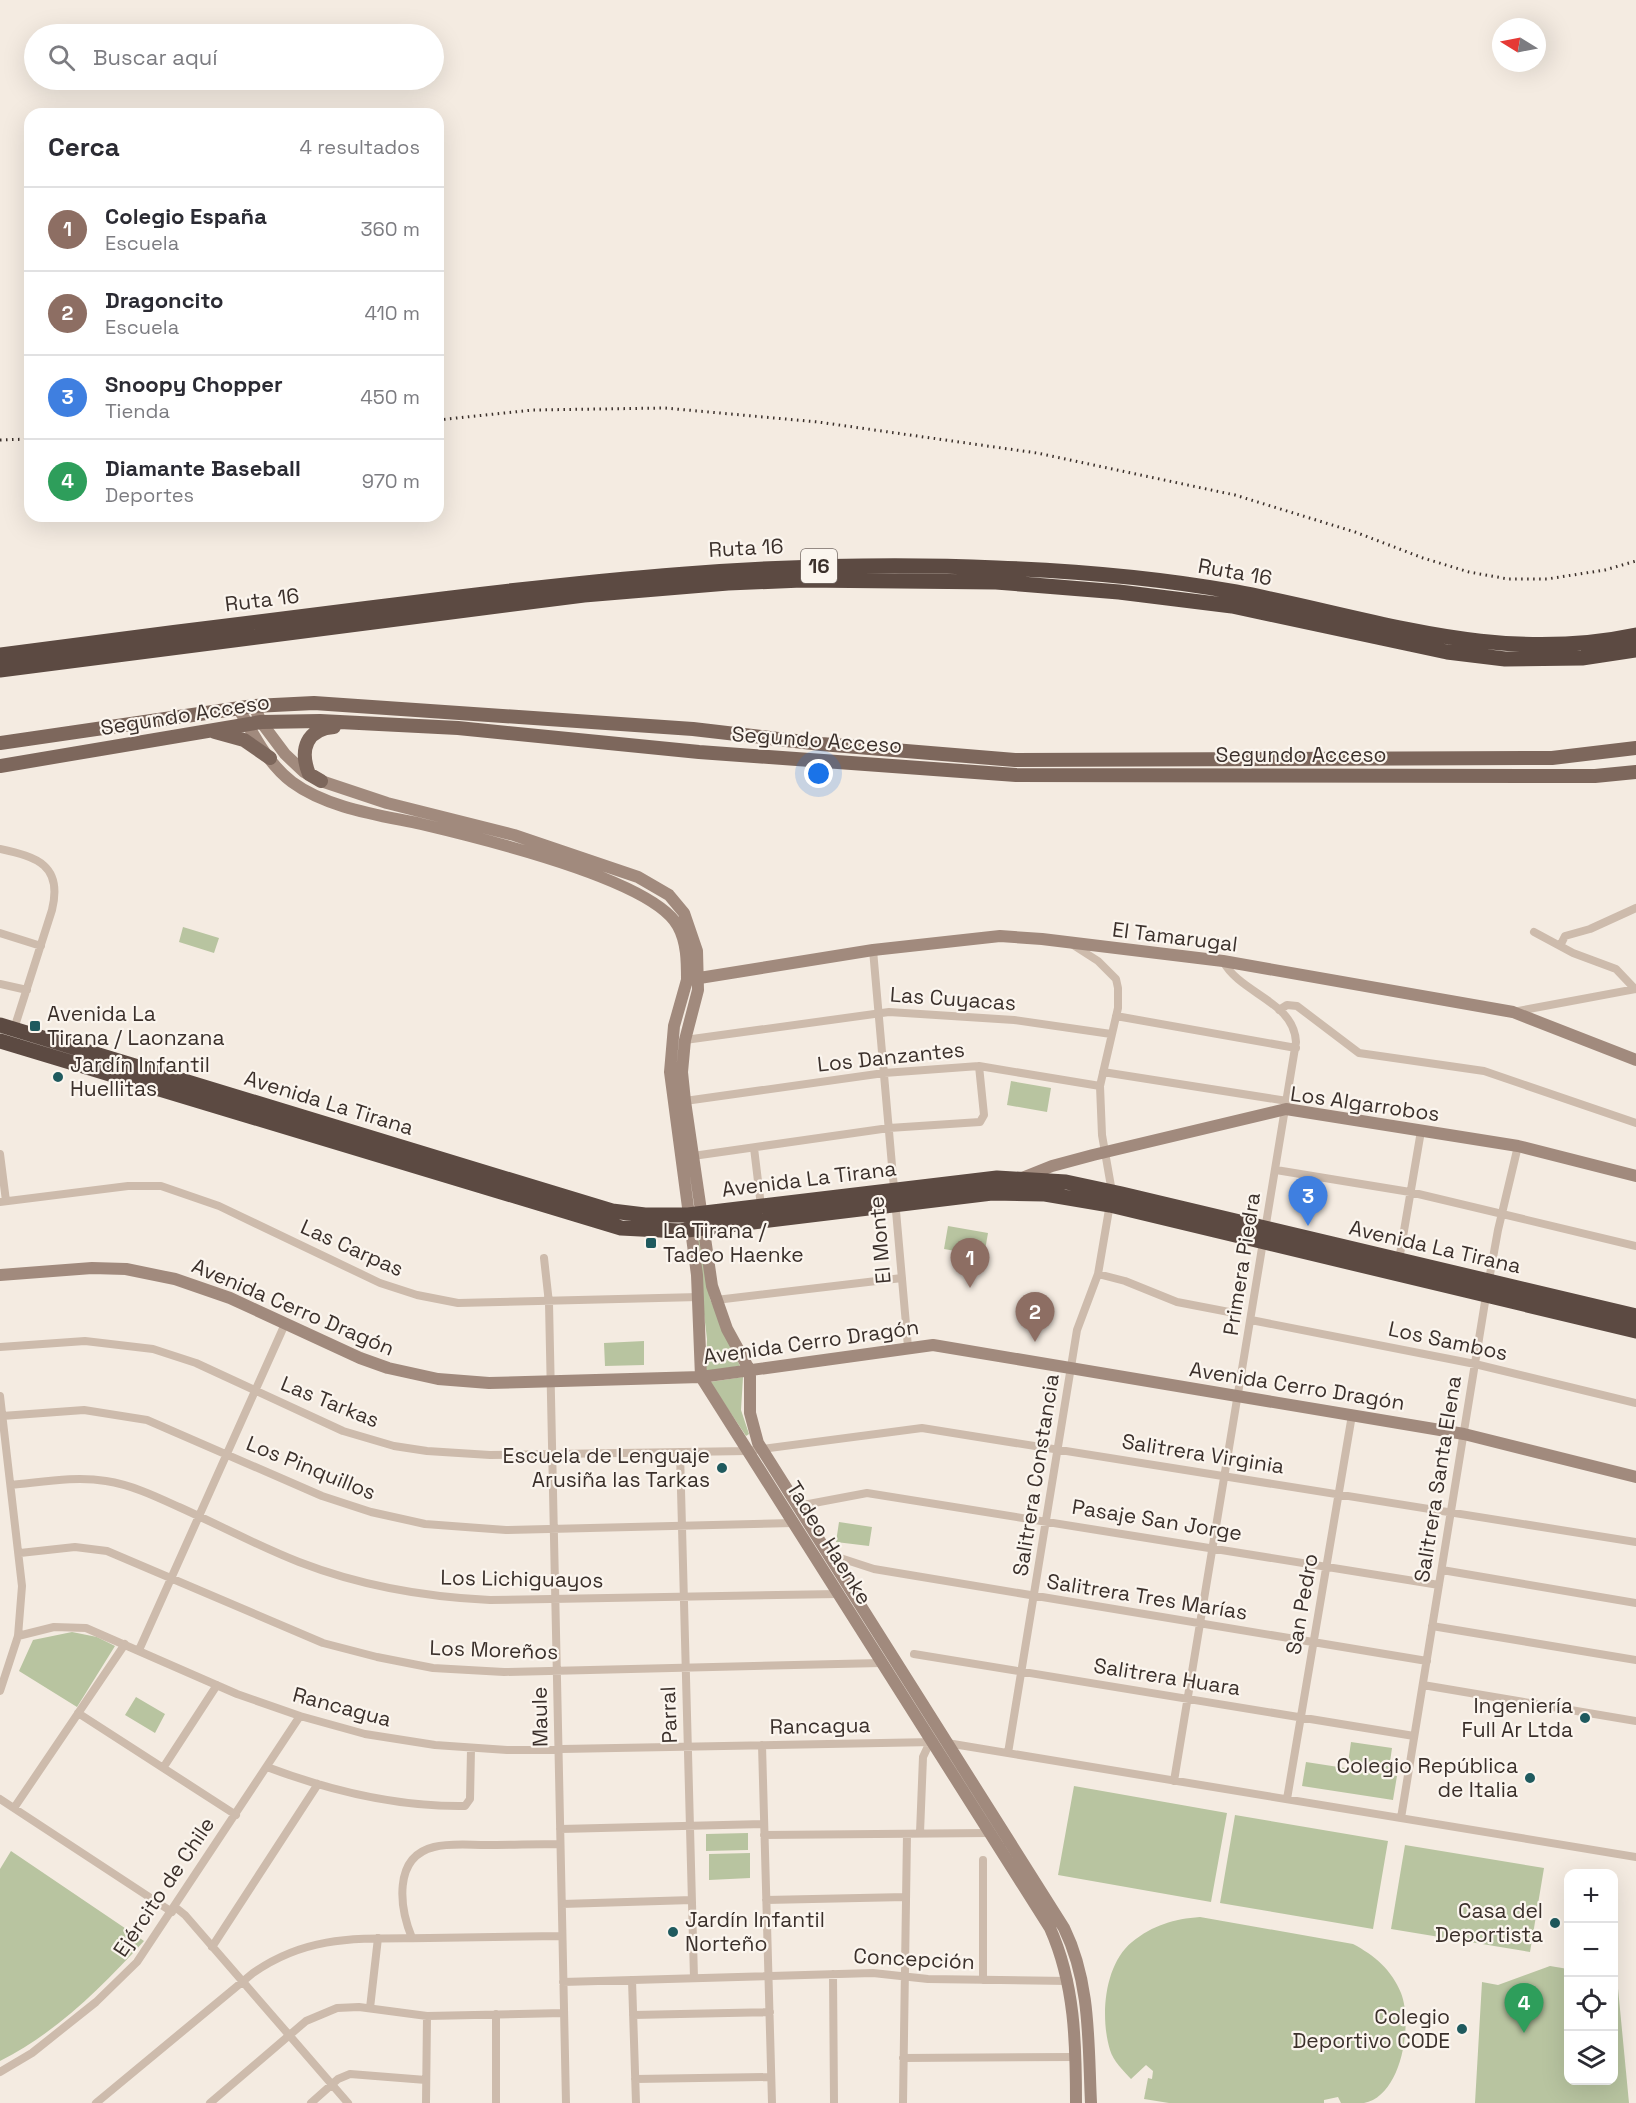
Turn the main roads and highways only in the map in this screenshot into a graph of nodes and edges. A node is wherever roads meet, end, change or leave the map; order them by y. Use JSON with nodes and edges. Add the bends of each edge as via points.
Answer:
{"nodes":[{"id":1,"x":1636,"y":635,"type":"edge"},
{"id":2,"x":1636,"y":650,"type":"edge"},
{"id":3,"x":0,"y":655,"type":"edge"},
{"id":4,"x":0,"y":670,"type":"edge"},
{"id":5,"x":381,"y":724,"type":"junction"},
{"id":6,"x":204,"y":732,"type":"junction"},
{"id":7,"x":0,"y":743,"type":"edge"},
{"id":8,"x":1636,"y":748,"type":"edge"},
{"id":9,"x":270,"y":758,"type":"road end"},
{"id":10,"x":0,"y":766,"type":"edge"},
{"id":11,"x":1636,"y":772,"type":"edge"},
{"id":12,"x":321,"y":781,"type":"road end"},
{"id":13,"x":6,"y":1035,"type":"edge"},
{"id":14,"x":895,"y":1196,"type":"junction"},
{"id":15,"x":1111,"y":1199,"type":"junction"},
{"id":16,"x":696,"y":1222,"type":"junction"},
{"id":17,"x":1265,"y":1236,"type":"junction"},
{"id":18,"x":1488,"y":1287,"type":"junction"},
{"id":19,"x":1636,"y":1316,"type":"edge"},
{"id":20,"x":1636,"y":1331,"type":"edge"}],
"edges":[{"from":1,"to":3,"type":"highway","name":"Ruta 16","number":"16","via":[[1556,645],[1493,644],[1235,592],[1158,581],[997,568],[855,565],[729,569],[582,581]]},
{"from":2,"to":4,"type":"highway","name":"Ruta 16","number":"16","via":[[1582,658],[1504,659],[1447,652],[1232,606],[1119,592],[985,582],[802,580],[573,597]]},
{"from":5,"to":6,"type":"main road","name":"Segundo Acceso","via":[[254,723]]},
{"from":5,"to":11,"type":"main road","name":"Segundo Acceso","via":[[1016,775],[1595,776]]},
{"from":5,"to":12,"type":"main road","via":[[319,729],[314,733],[305,748],[306,761],[309,774]]},
{"from":6,"to":9,"type":"main road","via":[[244,740]]},
{"from":6,"to":10,"type":"main road","name":"Segundo Acceso"},
{"from":7,"to":8,"type":"main road","name":"Segundo Acceso","via":[[254,706],[314,703],[693,729],[1042,761],[1552,758]]},
{"from":13,"to":16,"type":"highway","name":"Avenida La Tirana","via":[[596,1206]]},
{"from":14,"to":15,"type":"highway","name":"Avenida La Tirana","via":[[1009,1192]]},
{"from":14,"to":15,"type":"highway","name":"Avenida La Tirana","via":[[973,1180],[1022,1178],[1066,1182]]},
{"from":14,"to":16,"type":"highway","name":"Avenida La Tirana"},
{"from":14,"to":16,"type":"highway","name":"Avenida La Tirana","via":[[761,1206]]},
{"from":15,"to":17,"type":"highway","name":"Avenida La Tirana"},
{"from":17,"to":18,"type":"highway","name":"Avenida La Tirana"},
{"from":17,"to":18,"type":"highway","name":"Avenida La Tirana","via":[[1399,1260]]},
{"from":18,"to":19,"type":"highway","name":"Avenida La Tirana"},
{"from":18,"to":20,"type":"highway","name":"Avenida La Tirana"}]}
